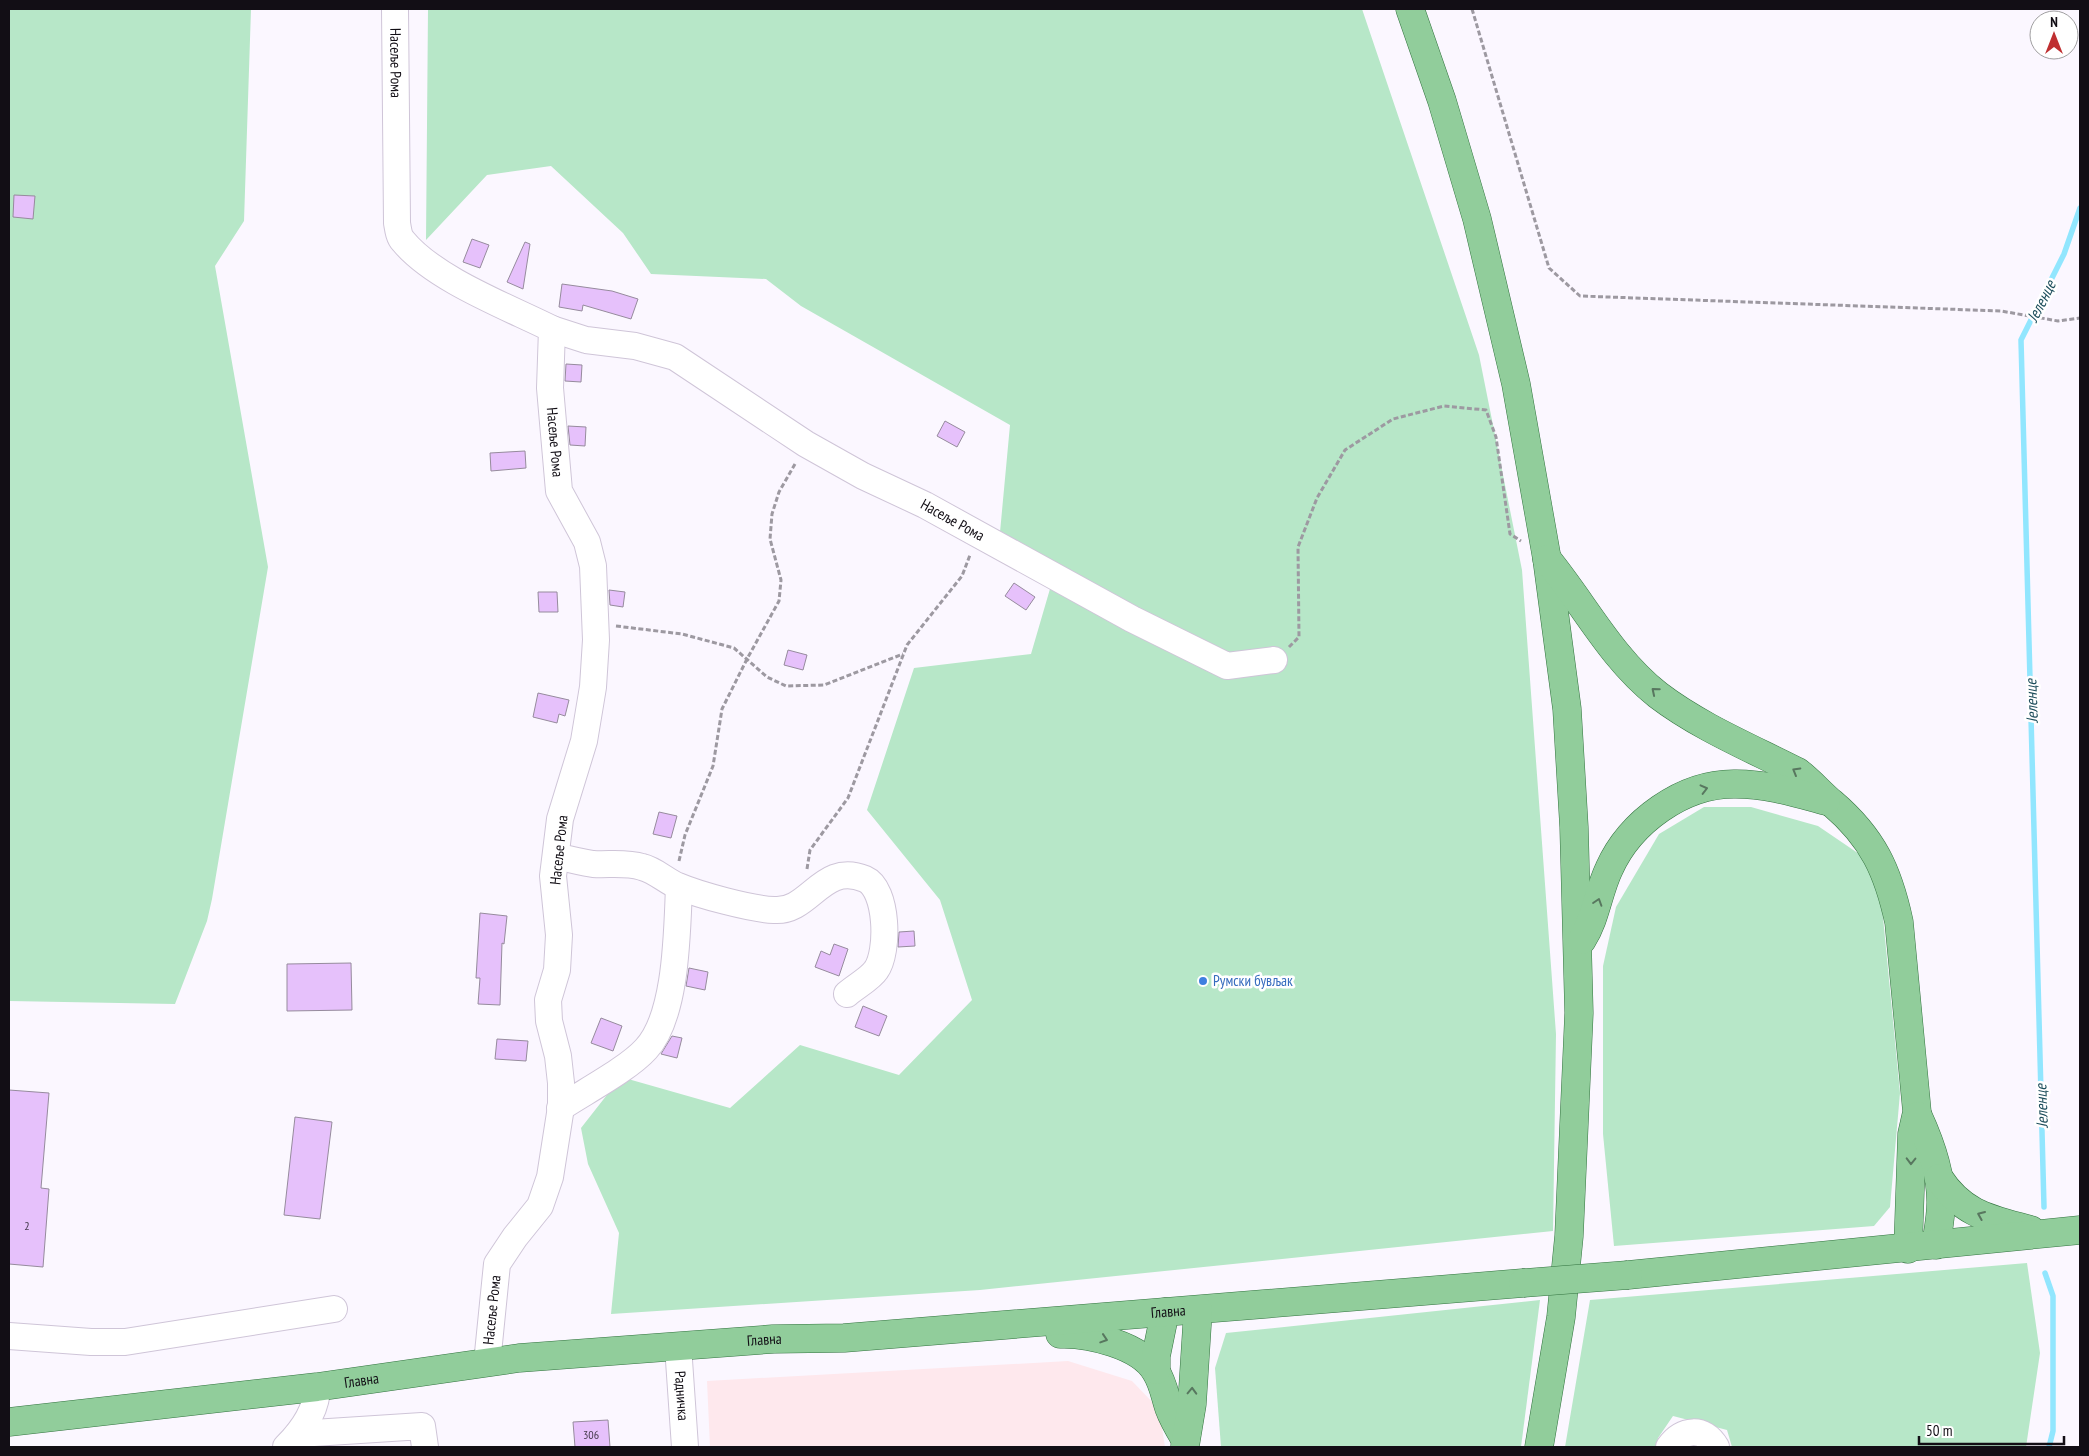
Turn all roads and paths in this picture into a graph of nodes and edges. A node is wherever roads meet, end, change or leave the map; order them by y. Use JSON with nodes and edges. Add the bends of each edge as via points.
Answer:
{"nodes":[{"id":1,"x":395,"y":9,"type":"edge"},
{"id":2,"x":1410,"y":9,"type":"edge"},
{"id":3,"x":1472,"y":9,"type":"edge"},
{"id":4,"x":2080,"y":318,"type":"edge"},
{"id":5,"x":552,"y":329,"type":"junction"},
{"id":6,"x":806,"y":444,"type":"junction"},
{"id":7,"x":978,"y":535,"type":"junction"},
{"id":8,"x":1547,"y":559,"type":"junction"},
{"id":9,"x":596,"y":623,"type":"junction"},
{"id":10,"x":903,"y":654,"type":"junction"},
{"id":11,"x":747,"y":658,"type":"junction"},
{"id":12,"x":1274,"y":660,"type":"joint"},
{"id":13,"x":1832,"y":803,"type":"junction"},
{"id":14,"x":556,"y":856,"type":"junction"},
{"id":15,"x":679,"y":887,"type":"junction"},
{"id":16,"x":813,"y":891,"type":"junction"},
{"id":17,"x":1578,"y":946,"type":"junction"},
{"id":18,"x":847,"y":994,"type":"dead end"},
{"id":19,"x":560,"y":1108,"type":"junction"},
{"id":20,"x":1917,"y":1112,"type":"junction"},
{"id":21,"x":1939,"y":1178,"type":"junction"},
{"id":22,"x":2080,"y":1230,"type":"edge"},
{"id":23,"x":2045,"y":1234,"type":"junction"},
{"id":24,"x":1936,"y":1245,"type":"junction"},
{"id":25,"x":1908,"y":1249,"type":"junction"},
{"id":26,"x":334,"y":1308,"type":"dead end"},
{"id":27,"x":1198,"y":1310,"type":"junction"},
{"id":28,"x":1165,"y":1312,"type":"junction"},
{"id":29,"x":1004,"y":1325,"type":"junction"},
{"id":30,"x":9,"y":1336,"type":"edge"},
{"id":31,"x":678,"y":1346,"type":"junction"},
{"id":32,"x":487,"y":1363,"type":"junction"},
{"id":33,"x":1156,"y":1370,"type":"junction"},
{"id":34,"x":316,"y":1388,"type":"junction"},
{"id":35,"x":9,"y":1422,"type":"edge"},
{"id":36,"x":292,"y":1441,"type":"edge"},
{"id":37,"x":1185,"y":1443,"type":"edge"},
{"id":38,"x":425,"y":1447,"type":"edge"},
{"id":39,"x":685,"y":1447,"type":"edge"},
{"id":40,"x":1539,"y":1447,"type":"edge"},
{"id":41,"x":1669,"y":1447,"type":"edge"},
{"id":42,"x":1716,"y":1447,"type":"edge"}],
"edges":[{"from":1,"to":5,"type":"street","name":"Насеље Рома","via":[[397,223],[401,240],[453,280]]},
{"from":2,"to":8,"type":"main road","via":[[1478,219],[1516,384]]},
{"from":3,"to":4,"type":"path","via":[[1549,268],[1580,296],[2001,311],[2058,321]]},
{"from":5,"to":6,"type":"street","name":"Насеље Рома","via":[[586,340],[636,346],[676,357]]},
{"from":5,"to":9,"type":"street","name":"Насеље Рома","via":[[550,388],[559,491],[587,542],[593,566]]},
{"from":6,"to":7,"type":"street","name":"Насеље Рома"},
{"from":6,"to":11,"type":"path","via":[[779,492],[772,514],[770,539],[781,580],[780,601]]},
{"from":7,"to":10,"type":"path","via":[[962,576],[924,622]]},
{"from":7,"to":12,"type":"street","name":"Насеље Рома","via":[[1132,619],[1227,666]]},
{"from":8,"to":12,"type":"path","via":[[1510,534],[1496,437],[1486,410],[1444,406],[1393,419],[1345,450],[1317,498],[1298,547],[1300,637]]},
{"from":13,"to":8,"type":"main road","one_way":true,"via":[[1798,772],[1692,717],[1658,695],[1618,654]]},
{"from":8,"to":17,"type":"main road","via":[[1567,709]]},
{"from":9,"to":11,"type":"path","via":[[682,634],[734,648]]},
{"from":9,"to":14,"type":"street","name":"Насеље Рома","via":[[584,741],[560,819]]},
{"from":10,"to":11,"type":"path","via":[[824,685],[807,686],[786,686],[767,677]]},
{"from":10,"to":16,"type":"path","via":[[848,798],[810,850],[806,866]]},
{"from":11,"to":15,"type":"path","via":[[722,709],[713,766],[679,853]]},
{"from":17,"to":13,"type":"main road","one_way":true,"via":[[1590,924],[1615,857],[1642,824],[1678,799],[1705,788],[1735,784],[1788,790]]},
{"from":13,"to":20,"type":"main road","via":[[1855,824],[1873,848],[1882,863],[1893,896],[1903,954]]},
{"from":14,"to":15,"type":"street","via":[[594,864],[643,867]]},
{"from":14,"to":19,"type":"street","name":"Насеље Рома","via":[[554,876],[559,935],[557,970],[548,1000],[549,1021],[558,1056]]},
{"from":15,"to":16,"type":"street","via":[[776,911],[793,908]]},
{"from":15,"to":19,"type":"street","via":[[676,952],[665,1012],[655,1036],[635,1059]]},
{"from":16,"to":18,"type":"street","via":[[836,876],[849,875],[866,880],[881,903],[883,954],[876,970]]},
{"from":17,"to":40,"type":"main road","via":[[1579,1013],[1569,1236],[1561,1317]]},
{"from":19,"to":32,"type":"street","name":"Насеље Рома","via":[[550,1178],[540,1206],[497,1264]]},
{"from":20,"to":21,"type":"main road"},
{"from":20,"to":25,"type":"main road","one_way":true,"via":[[1912,1134]]},
{"from":23,"to":21,"type":"main road","one_way":true,"via":[[1968,1209],[1950,1195]]},
{"from":21,"to":24,"type":"main road","via":[[1941,1204]]},
{"from":22,"to":23,"type":"main road","name":"Главна"},
{"from":23,"to":24,"type":"main road","name":"Главна"},
{"from":24,"to":25,"type":"main road","name":"Главна"},
{"from":25,"to":27,"type":"main road","name":"Главна","bridge":true},
{"from":26,"to":30,"type":"street","via":[[125,1342]]},
{"from":27,"to":28,"type":"main road","name":"Главна"},
{"from":37,"to":27,"type":"main road","one_way":true,"via":[[1191,1411]]},
{"from":28,"to":29,"type":"main road","name":"Главна"},
{"from":28,"to":33,"type":"main road"},
{"from":29,"to":31,"type":"main road","name":"Главна","via":[[844,1338]]},
{"from":29,"to":33,"type":"main road","one_way":true,"via":[[1103,1339],[1133,1353]]},
{"from":31,"to":32,"type":"main road","name":"Главна"},
{"from":31,"to":39,"type":"street","name":"Радничка"},
{"from":32,"to":34,"type":"main road","name":"Главна"},
{"from":33,"to":37,"type":"main road"},
{"from":34,"to":35,"type":"main road","name":"Главна"},
{"from":34,"to":36,"type":"street","via":[[316,1399]]},
{"from":36,"to":38,"type":"street","via":[[422,1426]]},
{"from":41,"to":42,"type":"street","via":[[1680,1435],[1690,1432],[1703,1434]]}]}
